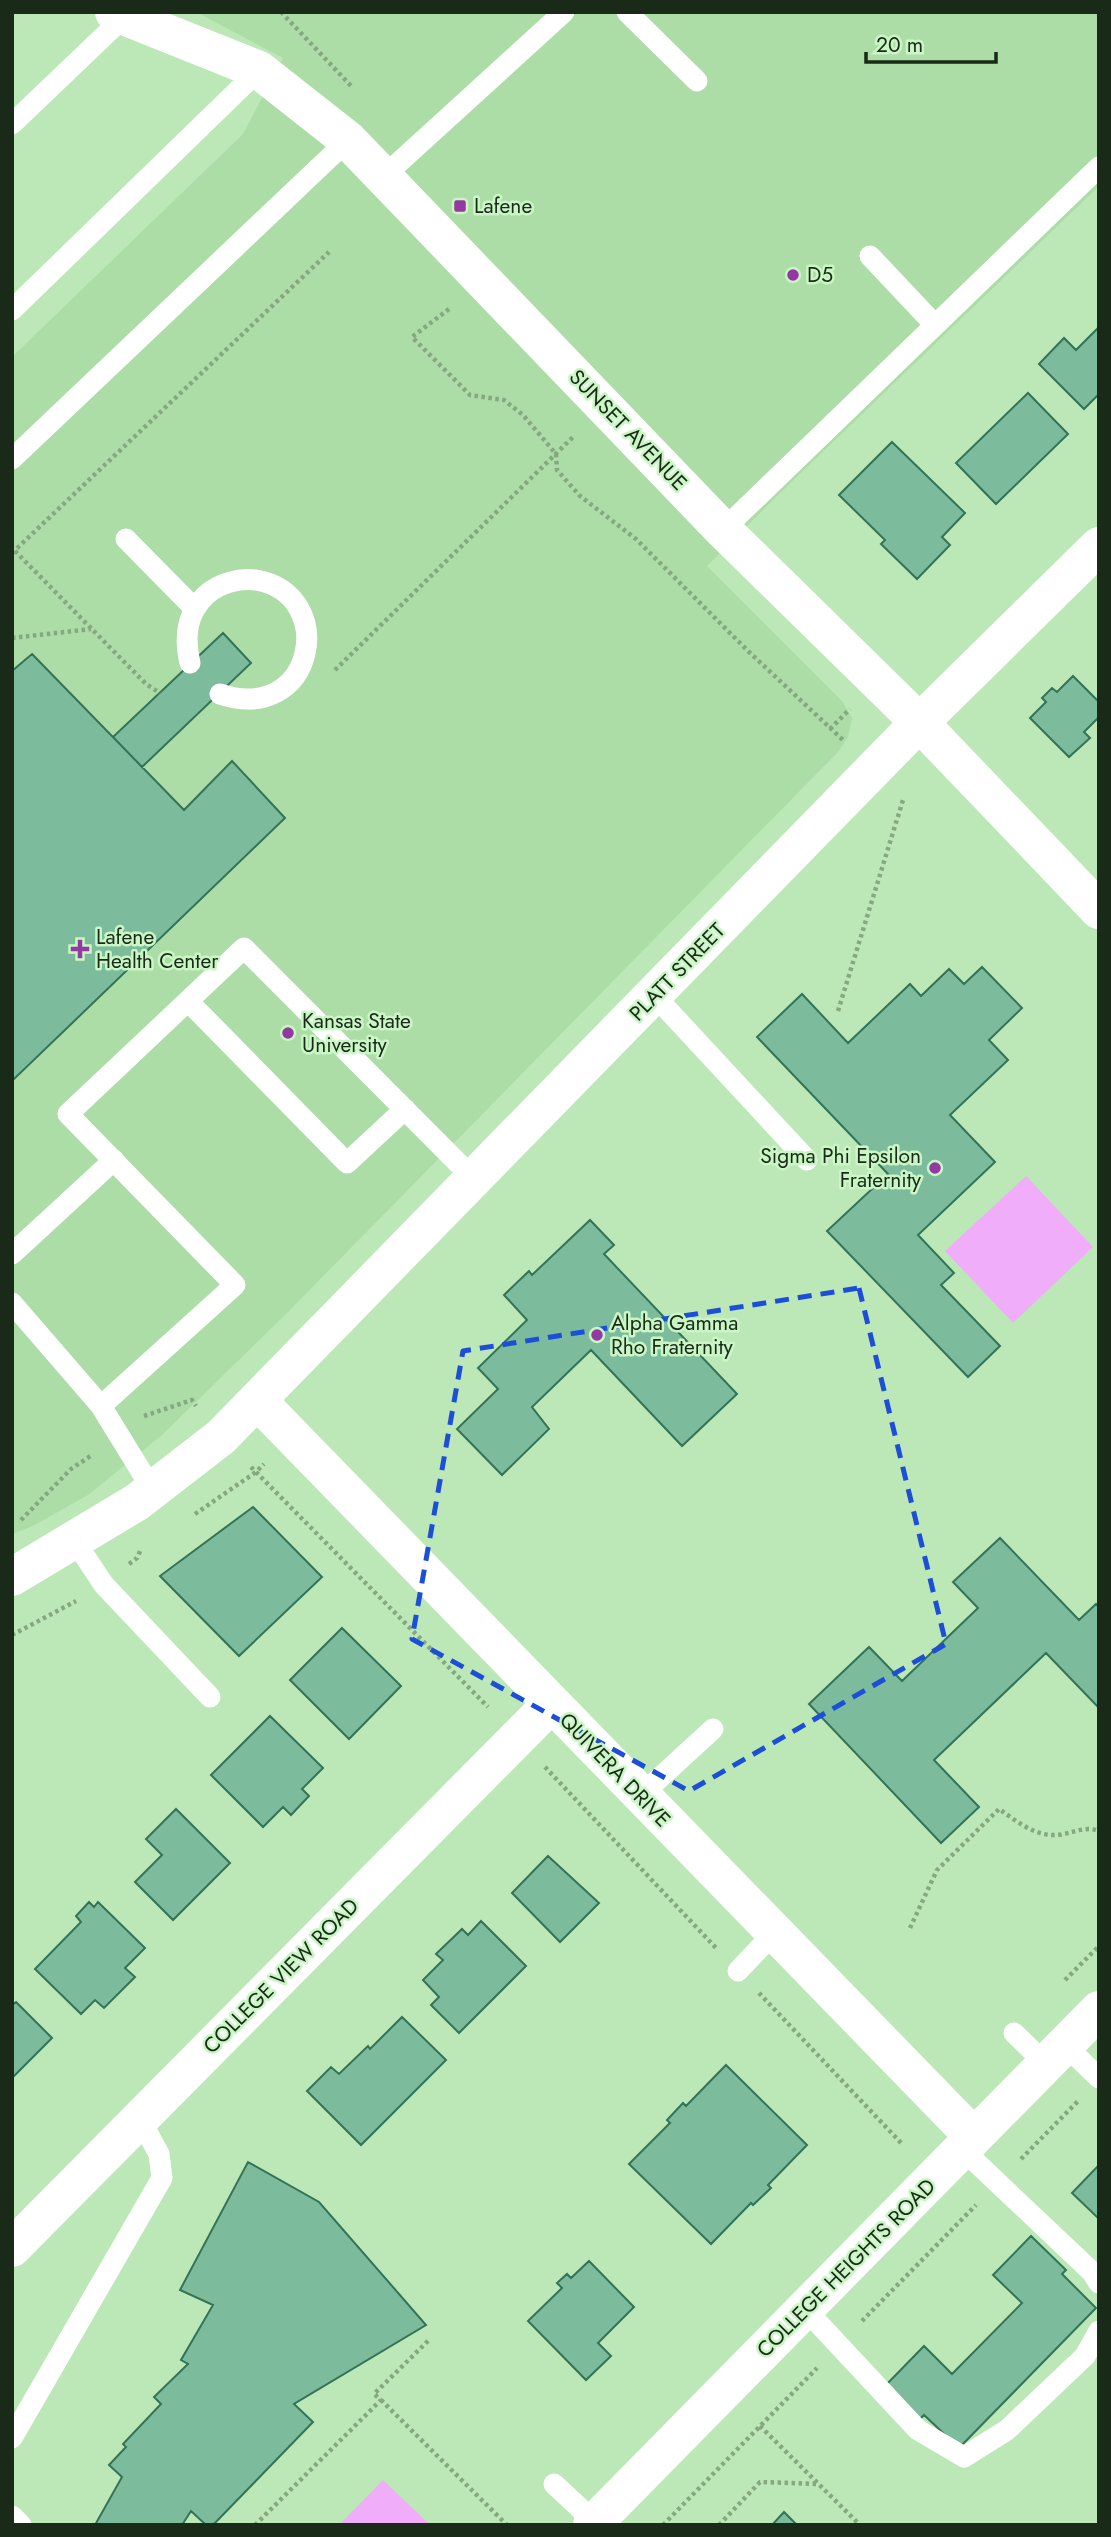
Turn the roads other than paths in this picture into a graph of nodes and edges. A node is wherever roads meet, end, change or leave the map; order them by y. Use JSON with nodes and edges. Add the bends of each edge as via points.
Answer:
{"nodes":[{"id":1,"x":564,"y":12,"type":"edge"},
{"id":2,"x":627,"y":12,"type":"edge"},
{"id":3,"x":119,"y":14,"type":"edge"},
{"id":4,"x":259,"y":69,"type":"junction"},
{"id":5,"x":697,"y":81,"type":"dead end"},
{"id":6,"x":12,"y":124,"type":"edge"},
{"id":7,"x":348,"y":140,"type":"junction"},
{"id":8,"x":1099,"y":167,"type":"edge"},
{"id":9,"x":384,"y":176,"type":"junction"},
{"id":10,"x":870,"y":256,"type":"dead end"},
{"id":11,"x":12,"y":310,"type":"edge"},
{"id":12,"x":935,"y":325,"type":"junction"},
{"id":13,"x":12,"y":459,"type":"edge"},
{"id":14,"x":723,"y":530,"type":"junction"},
{"id":15,"x":126,"y":539,"type":"dead end"},
{"id":16,"x":1099,"y":546,"type":"edge"},
{"id":17,"x":194,"y":608,"type":"junction"},
{"id":18,"x":190,"y":663,"type":"dead end"},
{"id":19,"x":220,"y":694,"type":"dead end"},
{"id":20,"x":915,"y":728,"type":"junction"},
{"id":21,"x":1099,"y":910,"type":"edge"},
{"id":22,"x":654,"y":995,"type":"junction"},
{"id":23,"x":188,"y":1001,"type":"junction"},
{"id":24,"x":405,"y":1109,"type":"junction"},
{"id":25,"x":114,"y":1160,"type":"junction"},
{"id":26,"x":807,"y":1160,"type":"dead end"},
{"id":27,"x":474,"y":1179,"type":"junction"},
{"id":28,"x":12,"y":1254,"type":"edge"},
{"id":29,"x":12,"y":1303,"type":"edge"},
{"id":30,"x":257,"y":1400,"type":"junction"},
{"id":31,"x":101,"y":1406,"type":"junction"},
{"id":32,"x":152,"y":1489,"type":"junction"},
{"id":33,"x":74,"y":1540,"type":"junction"},
{"id":34,"x":12,"y":1577,"type":"edge"},
{"id":35,"x":210,"y":1698,"type":"dead end"},
{"id":36,"x":551,"y":1704,"type":"junction"},
{"id":37,"x":713,"y":1729,"type":"dead end"},
{"id":38,"x":640,"y":1796,"type":"junction"},
{"id":39,"x":774,"y":1933,"type":"junction"},
{"id":40,"x":738,"y":1971,"type":"road end"},
{"id":41,"x":1099,"y":2010,"type":"edge"},
{"id":42,"x":1014,"y":2033,"type":"dead end"},
{"id":43,"x":1056,"y":2055,"type":"junction"},
{"id":44,"x":1099,"y":2078,"type":"edge"},
{"id":45,"x":140,"y":2119,"type":"junction"},
{"id":46,"x":968,"y":2143,"type":"junction"},
{"id":47,"x":12,"y":2248,"type":"edge"},
{"id":48,"x":1099,"y":2283,"type":"edge"},
{"id":49,"x":805,"y":2309,"type":"junction"},
{"id":50,"x":1099,"y":2331,"type":"edge"},
{"id":51,"x":12,"y":2438,"type":"edge"},
{"id":52,"x":554,"y":2484,"type":"dead end"},
{"id":53,"x":12,"y":2516,"type":"edge"},
{"id":54,"x":595,"y":2524,"type":"edge"},
{"id":55,"x":21,"y":2525,"type":"edge"}],
"edges":[{"from":1,"to":9,"type":"lane"},
{"from":2,"to":5,"type":"lane"},
{"from":3,"to":4,"type":"street","name":"SUNSET AVENUE"},
{"from":3,"to":6,"type":"lane"},
{"from":4,"to":7,"type":"street","name":"SUNSET AVENUE"},
{"from":4,"to":11,"type":"lane"},
{"from":7,"to":9,"type":"street","name":"SUNSET AVENUE"},
{"from":7,"to":13,"type":"lane"},
{"from":8,"to":12,"type":"lane"},
{"from":9,"to":14,"type":"street","name":"SUNSET AVENUE"},
{"from":10,"to":12,"type":"lane"},
{"from":12,"to":14,"type":"lane"},
{"from":14,"to":20,"type":"street","name":"SUNSET AVENUE"},
{"from":15,"to":17,"type":"lane"},
{"from":16,"to":20,"type":"street","name":"PLATT STREET"},
{"from":17,"to":18,"type":"lane","via":[[187,626]]},
{"from":17,"to":19,"type":"lane","via":[[227,582],[247,579],[284,592],[305,624],[303,663],[292,680],[258,700]]},
{"from":20,"to":21,"type":"street","name":"SUNSET AVENUE"},
{"from":20,"to":22,"type":"street","name":"PLATT STREET"},
{"from":22,"to":26,"type":"lane"},
{"from":22,"to":27,"type":"street","name":"PLATT STREET"},
{"from":23,"to":24,"type":"lane","via":[[244,948]]},
{"from":23,"to":24,"type":"lane","via":[[347,1163]]},
{"from":23,"to":25,"type":"lane","via":[[68,1114]]},
{"from":24,"to":27,"type":"lane"},
{"from":25,"to":28,"type":"lane"},
{"from":25,"to":31,"type":"lane","via":[[235,1285]]},
{"from":27,"to":30,"type":"street","name":"PLATT STREET"},
{"from":29,"to":31,"type":"lane"},
{"from":30,"to":32,"type":"street","name":"PLATT STREET","via":[[221,1437]]},
{"from":30,"to":36,"type":"street","name":"QUIVERA DRIVE"},
{"from":31,"to":32,"type":"lane"},
{"from":32,"to":33,"type":"street","name":"PLATT STREET"},
{"from":33,"to":34,"type":"street","name":"PLATT STREET"},
{"from":33,"to":35,"type":"lane","via":[[104,1586]]},
{"from":36,"to":38,"type":"street","name":"QUIVERA DRIVE"},
{"from":36,"to":45,"type":"street","name":"COLLEGE VIEW ROAD"},
{"from":37,"to":38,"type":"lane"},
{"from":38,"to":39,"type":"street","name":"QUIVERA DRIVE"},
{"from":39,"to":40,"type":"lane"},
{"from":39,"to":46,"type":"street","name":"QUIVERA DRIVE"},
{"from":41,"to":43,"type":"street","name":"COLLEGE HEIGHTS ROAD"},
{"from":42,"to":43,"type":"lane"},
{"from":43,"to":44,"type":"lane"},
{"from":43,"to":46,"type":"street","name":"COLLEGE HEIGHTS ROAD"},
{"from":45,"to":47,"type":"street","name":"COLLEGE VIEW ROAD"},
{"from":45,"to":51,"type":"lane","via":[[159,2154],[162,2178]]},
{"from":46,"to":48,"type":"lane","via":[[998,2183]]},
{"from":46,"to":49,"type":"street","name":"COLLEGE HEIGHTS ROAD"},
{"from":49,"to":50,"type":"lane","via":[[918,2430],[964,2457],[1007,2430],[1084,2356]]},
{"from":49,"to":54,"type":"street","name":"COLLEGE HEIGHTS ROAD"},
{"from":52,"to":54,"type":"lane"},
{"from":53,"to":55,"type":"lane"}]}
